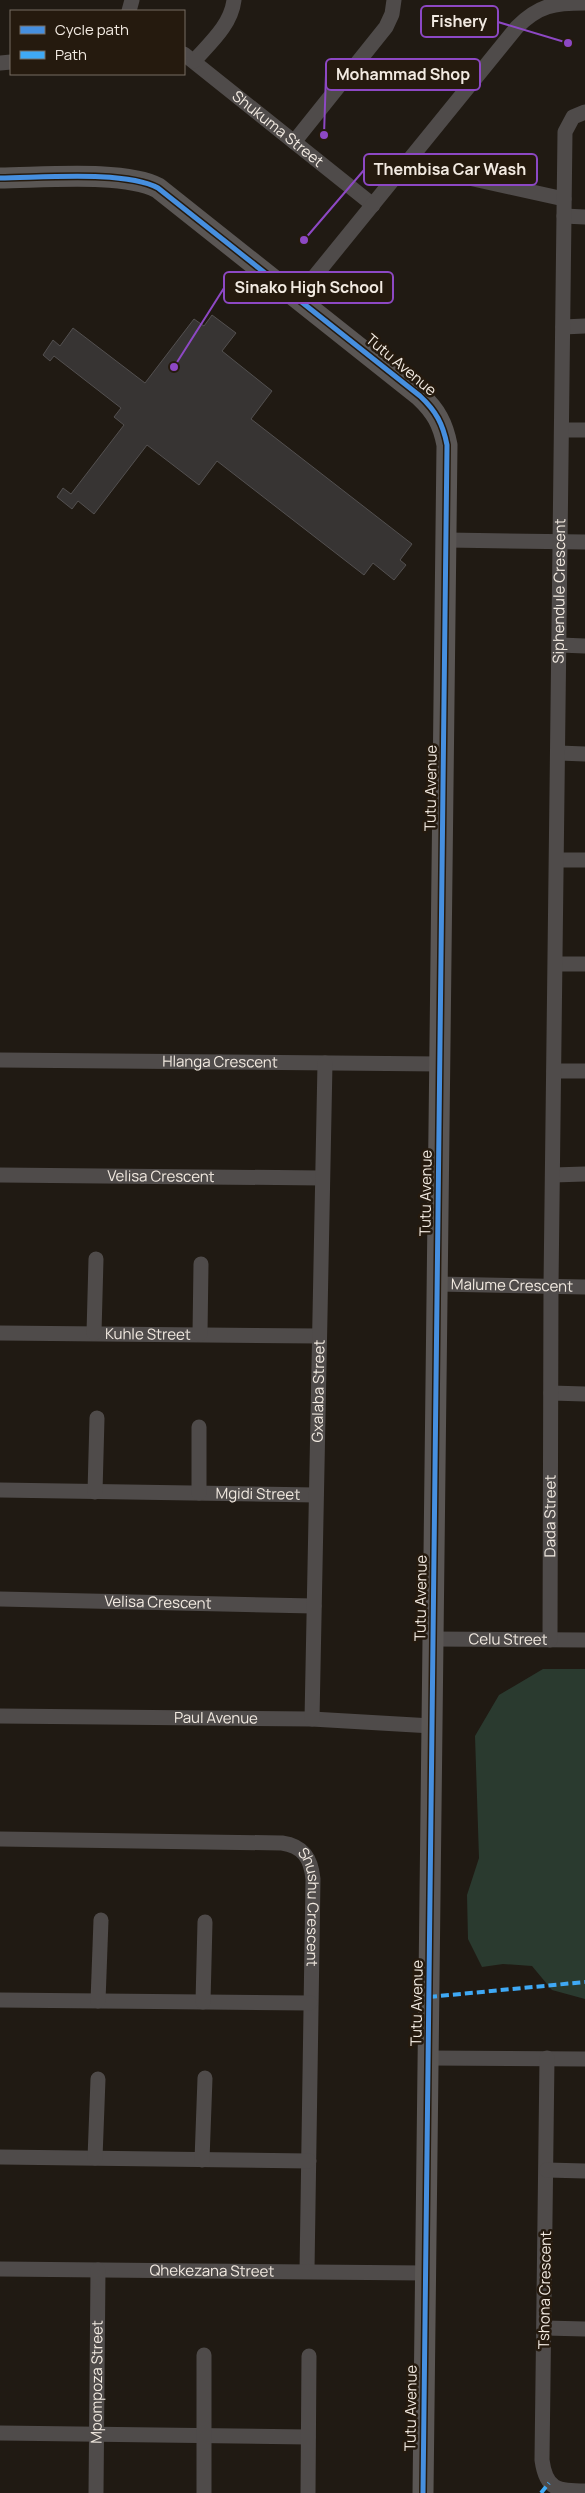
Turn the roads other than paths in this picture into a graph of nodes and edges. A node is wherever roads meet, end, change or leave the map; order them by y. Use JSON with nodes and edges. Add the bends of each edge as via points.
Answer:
{"nodes":[{"id":1,"x":234,"y":0,"type":"edge"},
{"id":2,"x":394,"y":0,"type":"edge"},
{"id":3,"x":585,"y":3,"type":"edge"},
{"id":4,"x":189,"y":57,"type":"edge"},
{"id":5,"x":585,"y":112,"type":"edge"},
{"id":6,"x":294,"y":142,"type":"junction"},
{"id":7,"x":406,"y":164,"type":"junction"},
{"id":8,"x":0,"y":178,"type":"edge"},
{"id":9,"x":564,"y":199,"type":"junction"},
{"id":10,"x":373,"y":205,"type":"junction"},
{"id":11,"x":564,"y":216,"type":"junction"},
{"id":12,"x":585,"y":217,"type":"edge"},
{"id":13,"x":297,"y":298,"type":"junction"},
{"id":14,"x":585,"y":326,"type":"edge"},
{"id":15,"x":563,"y":327,"type":"junction"},
{"id":16,"x":562,"y":430,"type":"junction"},
{"id":17,"x":585,"y":430,"type":"edge"},
{"id":18,"x":447,"y":540,"type":"junction"},
{"id":19,"x":561,"y":542,"type":"junction"},
{"id":20,"x":585,"y":542,"type":"edge"},
{"id":21,"x":560,"y":646,"type":"junction"},
{"id":22,"x":585,"y":646,"type":"edge"},
{"id":23,"x":559,"y":753,"type":"junction"},
{"id":24,"x":585,"y":754,"type":"edge"},
{"id":25,"x":557,"y":860,"type":"junction"},
{"id":26,"x":585,"y":860,"type":"edge"},
{"id":27,"x":556,"y":964,"type":"junction"},
{"id":28,"x":585,"y":964,"type":"edge"},
{"id":29,"x":0,"y":1060,"type":"edge"},
{"id":30,"x":325,"y":1063,"type":"junction"},
{"id":31,"x":440,"y":1064,"type":"junction"},
{"id":32,"x":554,"y":1071,"type":"junction"},
{"id":33,"x":585,"y":1071,"type":"edge"},
{"id":34,"x":585,"y":1174,"type":"edge"},
{"id":35,"x":0,"y":1175,"type":"edge"},
{"id":36,"x":553,"y":1175,"type":"junction"},
{"id":37,"x":322,"y":1178,"type":"junction"},
{"id":38,"x":96,"y":1258,"type":"dead end"},
{"id":39,"x":201,"y":1264,"type":"dead end"},
{"id":40,"x":438,"y":1284,"type":"junction"},
{"id":41,"x":551,"y":1286,"type":"junction"},
{"id":42,"x":585,"y":1287,"type":"edge"},
{"id":43,"x":0,"y":1333,"type":"edge"},
{"id":44,"x":94,"y":1334,"type":"junction"},
{"id":45,"x":200,"y":1334,"type":"junction"},
{"id":46,"x":319,"y":1336,"type":"junction"},
{"id":47,"x":551,"y":1393,"type":"junction"},
{"id":48,"x":585,"y":1394,"type":"edge"},
{"id":49,"x":97,"y":1418,"type":"dead end"},
{"id":50,"x":199,"y":1427,"type":"dead end"},
{"id":51,"x":0,"y":1490,"type":"edge"},
{"id":52,"x":95,"y":1492,"type":"junction"},
{"id":53,"x":199,"y":1493,"type":"junction"},
{"id":54,"x":316,"y":1495,"type":"junction"},
{"id":55,"x":0,"y":1599,"type":"edge"},
{"id":56,"x":314,"y":1606,"type":"junction"},
{"id":57,"x":432,"y":1639,"type":"junction"},
{"id":58,"x":550,"y":1640,"type":"junction"},
{"id":59,"x":585,"y":1640,"type":"edge"},
{"id":60,"x":0,"y":1716,"type":"edge"},
{"id":61,"x":312,"y":1719,"type":"junction"},
{"id":62,"x":432,"y":1726,"type":"junction"},
{"id":63,"x":0,"y":1839,"type":"edge"},
{"id":64,"x":101,"y":1920,"type":"dead end"},
{"id":65,"x":205,"y":1922,"type":"dead end"},
{"id":66,"x":0,"y":2000,"type":"edge"},
{"id":67,"x":98,"y":2001,"type":"junction"},
{"id":68,"x":203,"y":2002,"type":"junction"},
{"id":69,"x":310,"y":2003,"type":"junction"},
{"id":70,"x":428,"y":2058,"type":"junction"},
{"id":71,"x":547,"y":2058,"type":"junction"},
{"id":72,"x":585,"y":2059,"type":"edge"},
{"id":73,"x":205,"y":2078,"type":"dead end"},
{"id":74,"x":98,"y":2079,"type":"dead end"},
{"id":75,"x":0,"y":2156,"type":"edge"},
{"id":76,"x":95,"y":2158,"type":"junction"},
{"id":77,"x":202,"y":2160,"type":"junction"},
{"id":78,"x":309,"y":2161,"type":"junction"},
{"id":79,"x":546,"y":2170,"type":"junction"},
{"id":80,"x":585,"y":2171,"type":"edge"},
{"id":81,"x":0,"y":2269,"type":"edge"},
{"id":82,"x":98,"y":2270,"type":"junction"},
{"id":83,"x":307,"y":2271,"type":"junction"},
{"id":84,"x":425,"y":2273,"type":"junction"},
{"id":85,"x":545,"y":2328,"type":"junction"},
{"id":86,"x":585,"y":2329,"type":"edge"},
{"id":87,"x":204,"y":2355,"type":"dead end"},
{"id":88,"x":309,"y":2356,"type":"dead end"},
{"id":89,"x":0,"y":2433,"type":"edge"},
{"id":90,"x":97,"y":2435,"type":"junction"},
{"id":91,"x":204,"y":2436,"type":"junction"},
{"id":92,"x":308,"y":2436,"type":"junction"},
{"id":93,"x":585,"y":2492,"type":"edge"},
{"id":94,"x":96,"y":2493,"type":"edge"},
{"id":95,"x":204,"y":2493,"type":"edge"},
{"id":96,"x":308,"y":2493,"type":"edge"},
{"id":97,"x":423,"y":2493,"type":"edge"}],
"edges":[{"from":1,"to":4,"type":"street","via":[[226,24]]},
{"from":2,"to":6,"type":"street","via":[[386,27]]},
{"from":3,"to":7,"type":"street","via":[[554,4],[530,14]]},
{"from":4,"to":6,"type":"street","name":"Shukuma Street"},
{"from":5,"to":9,"type":"street","name":"Siphendule Crescent","via":[[573,117],[565,132]]},
{"from":6,"to":10,"type":"street","name":"Shukuma Street"},
{"from":7,"to":9,"type":"street"},
{"from":7,"to":10,"type":"street"},
{"from":8,"to":13,"type":"street","name":"Tutu Avenue","via":[[121,178],[151,184]]},
{"from":9,"to":11,"type":"street","name":"Siphendule Crescent"},
{"from":10,"to":13,"type":"street"},
{"from":11,"to":12,"type":"street"},
{"from":11,"to":15,"type":"street","name":"Siphendule Crescent"},
{"from":13,"to":18,"type":"street","name":"Tutu Avenue","via":[[420,396],[439,417],[447,445]]},
{"from":14,"to":15,"type":"street"},
{"from":15,"to":16,"type":"street","name":"Siphendule Crescent"},
{"from":16,"to":17,"type":"street"},
{"from":16,"to":19,"type":"street","name":"Siphendule Crescent"},
{"from":18,"to":19,"type":"street"},
{"from":18,"to":31,"type":"street","name":"Tutu Avenue"},
{"from":19,"to":20,"type":"street"},
{"from":19,"to":21,"type":"street","name":"Siphendule Crescent"},
{"from":21,"to":22,"type":"street"},
{"from":21,"to":23,"type":"street","name":"Siphendule Crescent"},
{"from":23,"to":24,"type":"street"},
{"from":23,"to":25,"type":"street","name":"Siphendule Crescent"},
{"from":25,"to":26,"type":"street"},
{"from":25,"to":27,"type":"street","name":"Siphendule Crescent"},
{"from":27,"to":28,"type":"street"},
{"from":27,"to":32,"type":"street","name":"Siphendule Crescent"},
{"from":29,"to":30,"type":"street","name":"Hlanga Crescent"},
{"from":30,"to":31,"type":"street","name":"Hlanga Crescent"},
{"from":30,"to":37,"type":"street","name":"Gxalaba Street"},
{"from":31,"to":40,"type":"street","name":"Tutu Avenue"},
{"from":32,"to":33,"type":"street"},
{"from":32,"to":36,"type":"street","name":"Siphendule Crescent"},
{"from":34,"to":36,"type":"street"},
{"from":35,"to":37,"type":"street","name":"Velisa Crescent"},
{"from":36,"to":41,"type":"street","name":"Siphendule Crescent"},
{"from":37,"to":46,"type":"street","name":"Gxalaba Street"},
{"from":38,"to":44,"type":"street","name":"Kuhle Street"},
{"from":39,"to":45,"type":"street","name":"Kuhle Street"},
{"from":40,"to":41,"type":"street","name":"Malume Crescent"},
{"from":40,"to":57,"type":"street","name":"Tutu Avenue"},
{"from":41,"to":42,"type":"street","name":"Malume Crescent"},
{"from":41,"to":47,"type":"street","name":"Dada Street"},
{"from":43,"to":44,"type":"street","name":"Kuhle Street"},
{"from":44,"to":45,"type":"street","name":"Kuhle Street"},
{"from":45,"to":46,"type":"street","name":"Kuhle Street"},
{"from":46,"to":54,"type":"street","name":"Gxalaba Street"},
{"from":47,"to":48,"type":"street"},
{"from":47,"to":58,"type":"street","name":"Dada Street"},
{"from":49,"to":52,"type":"street"},
{"from":50,"to":53,"type":"street","name":"Mgidi Street"},
{"from":51,"to":52,"type":"street","name":"Mgidi Street"},
{"from":52,"to":53,"type":"street","name":"Mgidi Street"},
{"from":53,"to":54,"type":"street","name":"Mgidi Street"},
{"from":54,"to":56,"type":"street","name":"Gxalaba Street"},
{"from":55,"to":56,"type":"street","name":"Velisa Crescent"},
{"from":56,"to":61,"type":"street","name":"Gxalaba Street"},
{"from":57,"to":58,"type":"street","name":"Celu Street"},
{"from":57,"to":62,"type":"street","name":"Tutu Avenue"},
{"from":58,"to":59,"type":"street","name":"Celu Street"},
{"from":60,"to":61,"type":"street","name":"Paul Avenue"},
{"from":61,"to":62,"type":"street","name":"Paul Avenue"},
{"from":62,"to":70,"type":"street","name":"Tutu Avenue"},
{"from":63,"to":69,"type":"street","name":"Shushu Crescent","via":[[282,1843],[298,1847],[308,1858],[313,1878]]},
{"from":64,"to":67,"type":"street"},
{"from":65,"to":68,"type":"street"},
{"from":66,"to":67,"type":"street"},
{"from":67,"to":68,"type":"street"},
{"from":68,"to":69,"type":"street"},
{"from":69,"to":78,"type":"street","name":"Shushu Crescent"},
{"from":70,"to":71,"type":"street"},
{"from":70,"to":84,"type":"street","name":"Tutu Avenue"},
{"from":71,"to":72,"type":"street"},
{"from":71,"to":79,"type":"street","name":"Tshona Crescent"},
{"from":73,"to":77,"type":"street"},
{"from":74,"to":76,"type":"street"},
{"from":75,"to":76,"type":"street"},
{"from":76,"to":77,"type":"street"},
{"from":77,"to":78,"type":"street"},
{"from":78,"to":83,"type":"street","name":"Shushu Crescent"},
{"from":79,"to":80,"type":"street"},
{"from":79,"to":85,"type":"street","name":"Tshona Crescent"},
{"from":81,"to":82,"type":"street","name":"Qhekezana Street"},
{"from":82,"to":83,"type":"street","name":"Qhekezana Street"},
{"from":82,"to":90,"type":"street","name":"Mpompoza Street"},
{"from":83,"to":84,"type":"street","name":"Qhekezana Street"},
{"from":84,"to":97,"type":"street","name":"Tutu Avenue"},
{"from":85,"to":86,"type":"street"},
{"from":85,"to":93,"type":"street","name":"Tshona Crescent","via":[[544,2473],[557,2489]]},
{"from":87,"to":91,"type":"street"},
{"from":88,"to":92,"type":"street"},
{"from":89,"to":90,"type":"street"},
{"from":90,"to":91,"type":"street"},
{"from":90,"to":94,"type":"street","name":"Mpompoza Street"},
{"from":91,"to":92,"type":"street"},
{"from":91,"to":95,"type":"street"},
{"from":92,"to":96,"type":"street"}]}
